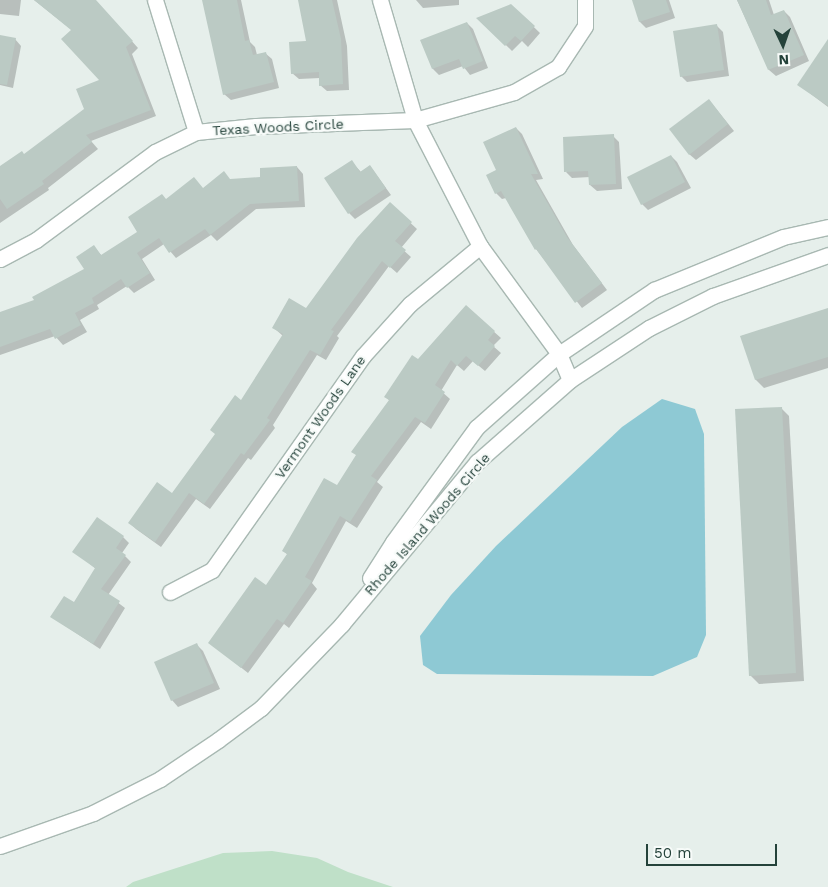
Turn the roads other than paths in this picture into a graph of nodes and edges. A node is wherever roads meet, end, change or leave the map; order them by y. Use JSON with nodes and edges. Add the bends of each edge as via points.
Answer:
{"nodes":[{"id":1,"x":155,"y":0,"type":"edge"},
{"id":2,"x":380,"y":0,"type":"edge"},
{"id":3,"x":585,"y":0,"type":"edge"},
{"id":4,"x":415,"y":120,"type":"junction"},
{"id":5,"x":196,"y":132,"type":"junction"},
{"id":6,"x":828,"y":227,"type":"edge"},
{"id":7,"x":480,"y":246,"type":"junction"},
{"id":8,"x":828,"y":255,"type":"edge"},
{"id":9,"x":0,"y":259,"type":"edge"},
{"id":10,"x":559,"y":354,"type":"junction"},
{"id":11,"x":570,"y":380,"type":"junction"},
{"id":12,"x":170,"y":592,"type":"dead end"},
{"id":13,"x":342,"y":624,"type":"junction"},
{"id":14,"x":0,"y":846,"type":"edge"}],
"edges":[{"from":1,"to":5,"type":"street"},
{"from":2,"to":4,"type":"street"},
{"from":3,"to":4,"type":"street","name":"Texas Woods Circle","via":[[586,26],[558,67],[514,92]]},
{"from":4,"to":5,"type":"street","name":"Texas Woods Circle","via":[[256,126]]},
{"from":4,"to":7,"type":"street"},
{"from":5,"to":9,"type":"street","name":"Texas Woods Circle","via":[[155,152],[36,240]]},
{"from":6,"to":10,"type":"street","name":"Rhode Island Woods Circle","via":[[783,237],[654,290]]},
{"from":7,"to":10,"type":"street"},
{"from":7,"to":12,"type":"street","name":"Vermont Woods Lane","via":[[410,304],[363,356],[212,570]]},
{"from":8,"to":11,"type":"street","name":"Rhode Island Woods Circle","via":[[713,296],[649,328]]},
{"from":10,"to":11,"type":"street"},
{"from":10,"to":13,"type":"street","name":"Rhode Island Woods Circle","via":[[477,427],[393,542]]},
{"from":11,"to":13,"type":"street","name":"Rhode Island Woods Circle","via":[[477,462]]},
{"from":13,"to":14,"type":"street","name":"Rhode Island Woods Circle","via":[[261,708],[167,774],[93,813]]}]}
